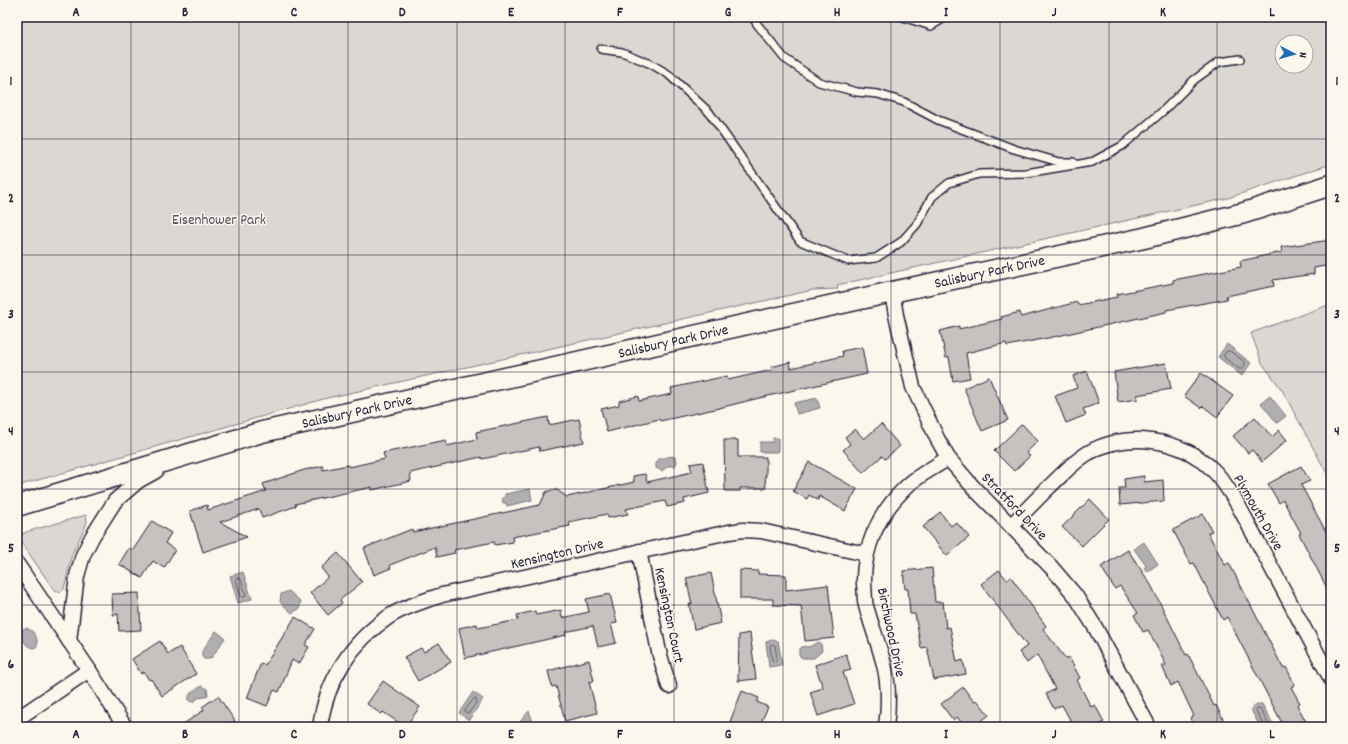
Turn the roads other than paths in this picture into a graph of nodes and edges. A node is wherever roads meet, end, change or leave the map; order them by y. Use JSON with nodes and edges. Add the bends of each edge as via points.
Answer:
{"nodes":[{"id":1,"x":753,"y":17,"type":"edge"},
{"id":2,"x":904,"y":17,"type":"edge"},
{"id":3,"x":946,"y":17,"type":"edge"},
{"id":4,"x":601,"y":49,"type":"dead end"},
{"id":5,"x":1240,"y":59,"type":"dead end"},
{"id":6,"x":1092,"y":162,"type":"junction"},
{"id":7,"x":1331,"y":185,"type":"edge"},
{"id":8,"x":892,"y":292,"type":"junction"},
{"id":9,"x":181,"y":457,"type":"junction"},
{"id":10,"x":948,"y":458,"type":"junction"},
{"id":11,"x":17,"y":506,"type":"edge"},
{"id":12,"x":1011,"y":526,"type":"junction"},
{"id":13,"x":639,"y":551,"type":"junction"},
{"id":14,"x":866,"y":554,"type":"junction"},
{"id":15,"x":17,"y":564,"type":"edge"},
{"id":16,"x":69,"y":641,"type":"junction"},
{"id":17,"x":89,"y":670,"type":"junction"},
{"id":18,"x":1331,"y":679,"type":"edge"},
{"id":19,"x":669,"y":686,"type":"dead end"},
{"id":20,"x":17,"y":719,"type":"edge"},
{"id":21,"x":125,"y":727,"type":"edge"},
{"id":22,"x":320,"y":727,"type":"edge"},
{"id":23,"x":886,"y":727,"type":"edge"},
{"id":24,"x":1149,"y":727,"type":"edge"}],
"edges":[{"from":1,"to":6,"type":"lane","via":[[784,58],[819,82],[904,102],[938,120],[1044,158],[1059,162]]},
{"from":2,"to":3,"type":"lane","via":[[931,26]]},
{"from":4,"to":6,"type":"lane","via":[[622,52],[668,74],[709,112],[800,241],[848,261],[876,258],[900,242],[917,224],[932,197],[949,183],[979,174],[1026,173]]},
{"from":5,"to":6,"type":"lane","via":[[1219,62],[1194,80],[1122,146]]},
{"from":7,"to":8,"type":"main road","name":"Salisbury Park Drive","via":[[1244,213],[1144,238]]},
{"from":8,"to":9,"type":"main road","name":"Salisbury Park Drive","via":[[262,432]]},
{"from":8,"to":10,"type":"street","name":"Stratford Drive","via":[[913,387]]},
{"from":9,"to":11,"type":"main road","name":"Salisbury Park Drive"},
{"from":9,"to":16,"type":"street","via":[[138,481],[115,501],[92,537],[77,576]]},
{"from":10,"to":12,"type":"street","name":"Stratford Drive"},
{"from":10,"to":14,"type":"street","name":"Birchwood Drive","via":[[903,489],[880,519]]},
{"from":12,"to":18,"type":"street","name":"Plymouth Drive","via":[[1070,467],[1102,447],[1128,440],[1154,440],[1190,453],[1224,481]]},
{"from":12,"to":24,"type":"street","name":"Stratford Drive","via":[[1052,568],[1084,608]]},
{"from":13,"to":14,"type":"street","name":"Kensington Drive","via":[[715,534],[752,530]]},
{"from":13,"to":19,"type":"street","name":"Kensington Court","via":[[658,652]]},
{"from":13,"to":22,"type":"street","name":"Kensington Drive","via":[[442,596],[423,601],[390,616],[366,635],[342,664],[326,699]]},
{"from":14,"to":23,"type":"street","name":"Birchwood Drive","via":[[866,604],[887,680]]},
{"from":15,"to":16,"type":"street"},
{"from":16,"to":17,"type":"street"},
{"from":17,"to":20,"type":"street"},
{"from":17,"to":21,"type":"street"}]}
